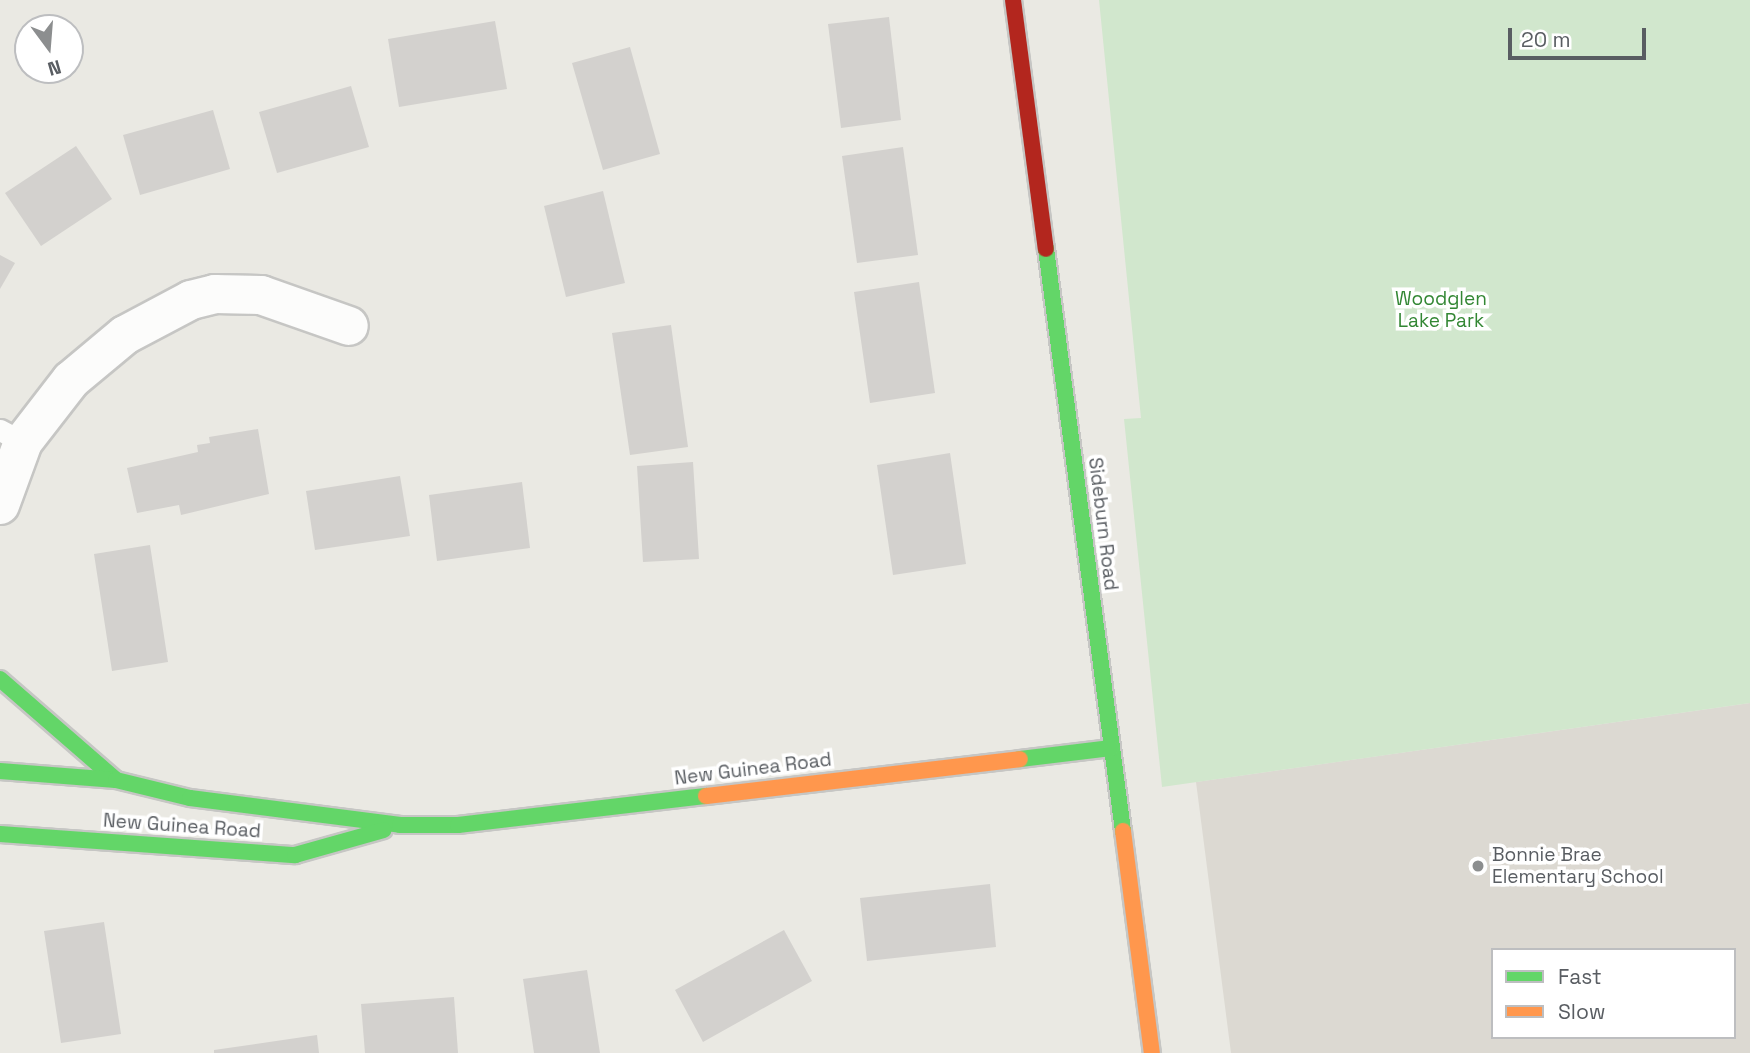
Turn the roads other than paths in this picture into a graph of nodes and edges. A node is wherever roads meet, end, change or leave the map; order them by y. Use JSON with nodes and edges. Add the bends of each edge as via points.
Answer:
{"nodes":[{"id":1,"x":1013,"y":0,"type":"edge"},
{"id":2,"x":349,"y":326,"type":"dead end"},
{"id":3,"x":11,"y":436,"type":"edge"},
{"id":4,"x":0,"y":505,"type":"edge"},
{"id":5,"x":0,"y":679,"type":"edge"},
{"id":6,"x":1111,"y":748,"type":"junction"},
{"id":7,"x":0,"y":771,"type":"edge"},
{"id":8,"x":116,"y":780,"type":"junction"},
{"id":9,"x":400,"y":825,"type":"junction"},
{"id":10,"x":0,"y":834,"type":"edge"},
{"id":11,"x":1152,"y":1053,"type":"edge"}],
"edges":[{"from":1,"to":6,"type":"street","name":"Sideburn Road"},
{"from":2,"to":3,"type":"street","via":[[261,295],[215,294],[191,300],[125,335]]},
{"from":3,"to":4,"type":"street"},
{"from":5,"to":8,"type":"street"},
{"from":6,"to":9,"type":"street","name":"New Guinea Road","via":[[458,825]]},
{"from":6,"to":11,"type":"street","name":"Sideburn Road"},
{"from":7,"to":8,"type":"street","name":"New Guinea Road"},
{"from":8,"to":9,"type":"street","name":"New Guinea Road","via":[[190,798]]},
{"from":9,"to":10,"type":"street","name":"New Guinea Road","via":[[295,855]]}]}
